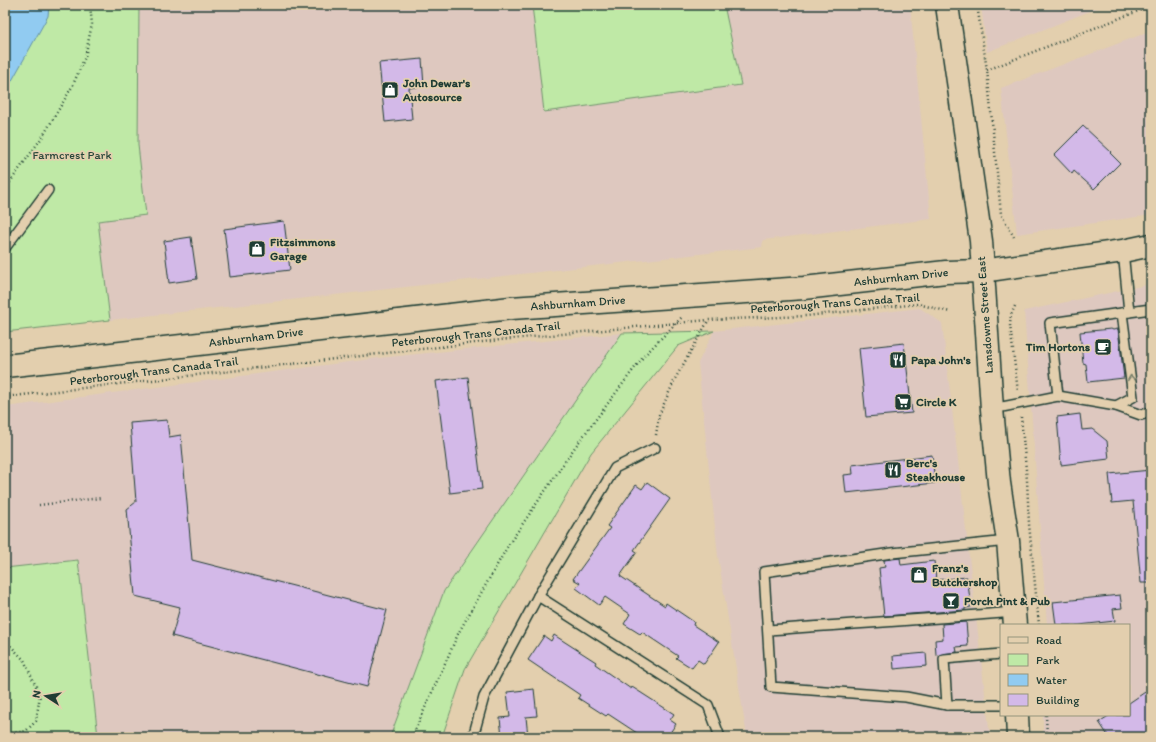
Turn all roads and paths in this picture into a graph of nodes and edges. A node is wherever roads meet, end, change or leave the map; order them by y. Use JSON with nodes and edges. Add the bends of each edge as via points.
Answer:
{"nodes":[{"id":1,"x":90,"y":5,"type":"edge"},
{"id":2,"x":947,"y":5,"type":"edge"},
{"id":3,"x":977,"y":5,"type":"edge"},
{"id":4,"x":1151,"y":6,"type":"edge"},
{"id":5,"x":988,"y":70,"type":"junction"},
{"id":6,"x":5,"y":190,"type":"edge"},
{"id":7,"x":48,"y":190,"type":"dead end"},
{"id":8,"x":1014,"y":237,"type":"dead end"},
{"id":9,"x":1151,"y":245,"type":"edge"},
{"id":10,"x":5,"y":248,"type":"edge"},
{"id":11,"x":1123,"y":251,"type":"junction"},
{"id":12,"x":982,"y":271,"type":"junction"},
{"id":13,"x":704,"y":294,"type":"junction"},
{"id":14,"x":1015,"y":306,"type":"dead end"},
{"id":15,"x":1151,"y":309,"type":"edge"},
{"id":16,"x":950,"y":312,"type":"dead end"},
{"id":17,"x":1126,"y":313,"type":"junction"},
{"id":18,"x":708,"y":320,"type":"junction"},
{"id":19,"x":676,"y":323,"type":"junction"},
{"id":20,"x":5,"y":366,"type":"edge"},
{"id":21,"x":1058,"y":396,"type":"junction"},
{"id":22,"x":5,"y":397,"type":"edge"},
{"id":23,"x":1019,"y":404,"type":"junction"},
{"id":24,"x":1116,"y":406,"type":"junction"},
{"id":25,"x":992,"y":409,"type":"junction"},
{"id":26,"x":1151,"y":412,"type":"edge"},
{"id":27,"x":655,"y":448,"type":"joint"},
{"id":28,"x":101,"y":498,"type":"dead end"},
{"id":29,"x":39,"y":505,"type":"dead end"},
{"id":30,"x":1008,"y":541,"type":"junction"},
{"id":31,"x":538,"y":596,"type":"junction"},
{"id":32,"x":1015,"y":619,"type":"edge"},
{"id":33,"x":1039,"y":624,"type":"edge"},
{"id":34,"x":768,"y":630,"type":"junction"},
{"id":35,"x":5,"y":640,"type":"edge"},
{"id":36,"x":1000,"y":654,"type":"edge"},
{"id":37,"x":947,"y":705,"type":"junction"},
{"id":38,"x":1000,"y":705,"type":"edge"},
{"id":39,"x":1017,"y":716,"type":"edge"},
{"id":40,"x":1046,"y":716,"type":"edge"},
{"id":41,"x":5,"y":733,"type":"edge"},
{"id":42,"x":412,"y":737,"type":"edge"},
{"id":43,"x":473,"y":737,"type":"edge"},
{"id":44,"x":720,"y":737,"type":"edge"},
{"id":45,"x":1018,"y":737,"type":"edge"},
{"id":46,"x":1047,"y":737,"type":"edge"}],
"edges":[{"from":1,"to":6,"type":"path","via":[[92,24],[85,57],[72,87],[44,136]]},
{"from":2,"to":12,"type":"main road","name":"Lansdowne Street East","via":[[981,241]]},
{"from":3,"to":5,"type":"path"},
{"from":4,"to":5,"type":"path"},
{"from":5,"to":8,"type":"path","via":[[1001,214]]},
{"from":7,"to":10,"type":"lane"},
{"from":9,"to":11,"type":"main road","name":"Ashburnham Drive"},
{"from":11,"to":12,"type":"main road","name":"Ashburnham Drive"},
{"from":11,"to":17,"type":"lane"},
{"from":12,"to":13,"type":"main road","name":"Ashburnham Drive","via":[[946,272],[804,288]]},
{"from":12,"to":25,"type":"main road","name":"Lansdowne Street East"},
{"from":13,"to":19,"type":"path"},
{"from":13,"to":20,"type":"main road","name":"Ashburnham Drive","via":[[511,308]]},
{"from":14,"to":23,"type":"path","via":[[1010,326]]},
{"from":15,"to":17,"type":"lane"},
{"from":16,"to":18,"type":"path","name":"Peterborough Trans Canada Trail","via":[[918,304],[806,316]]},
{"from":17,"to":21,"type":"lane","via":[[1050,324]]},
{"from":24,"to":17,"type":"lane","one_way":true,"via":[[1133,397]]},
{"from":18,"to":19,"type":"path","name":"Peterborough Trans Canada Trail"},
{"from":18,"to":27,"type":"path","via":[[675,379],[659,415]]},
{"from":19,"to":22,"type":"path","name":"Peterborough Trans Canada Trail","via":[[500,340]]},
{"from":19,"to":42,"type":"path","via":[[643,357],[575,447],[509,544],[459,632]]},
{"from":21,"to":23,"type":"lane"},
{"from":21,"to":24,"type":"lane"},
{"from":23,"to":25,"type":"lane"},
{"from":23,"to":33,"type":"path"},
{"from":24,"to":26,"type":"lane","via":[[1140,415]]},
{"from":25,"to":30,"type":"main road","name":"Lansdowne Street East"},
{"from":27,"to":31,"type":"lane","via":[[615,468]]},
{"from":28,"to":29,"type":"path"},
{"from":30,"to":32,"type":"main road","name":"Lansdowne Street East"},
{"from":30,"to":34,"type":"lane","via":[[892,553],[764,572]]},
{"from":31,"to":43,"type":"lane","via":[[484,697]]},
{"from":31,"to":44,"type":"lane","via":[[708,705]]},
{"from":32,"to":34,"type":"lane","via":[[955,618]]},
{"from":34,"to":37,"type":"lane","via":[[771,687],[906,697]]},
{"from":35,"to":41,"type":"path","via":[[24,660],[40,695],[36,721],[26,731]]},
{"from":36,"to":37,"type":"lane","via":[[944,659]]},
{"from":37,"to":38,"type":"lane"},
{"from":39,"to":45,"type":"main road"},
{"from":40,"to":46,"type":"path"}]}
